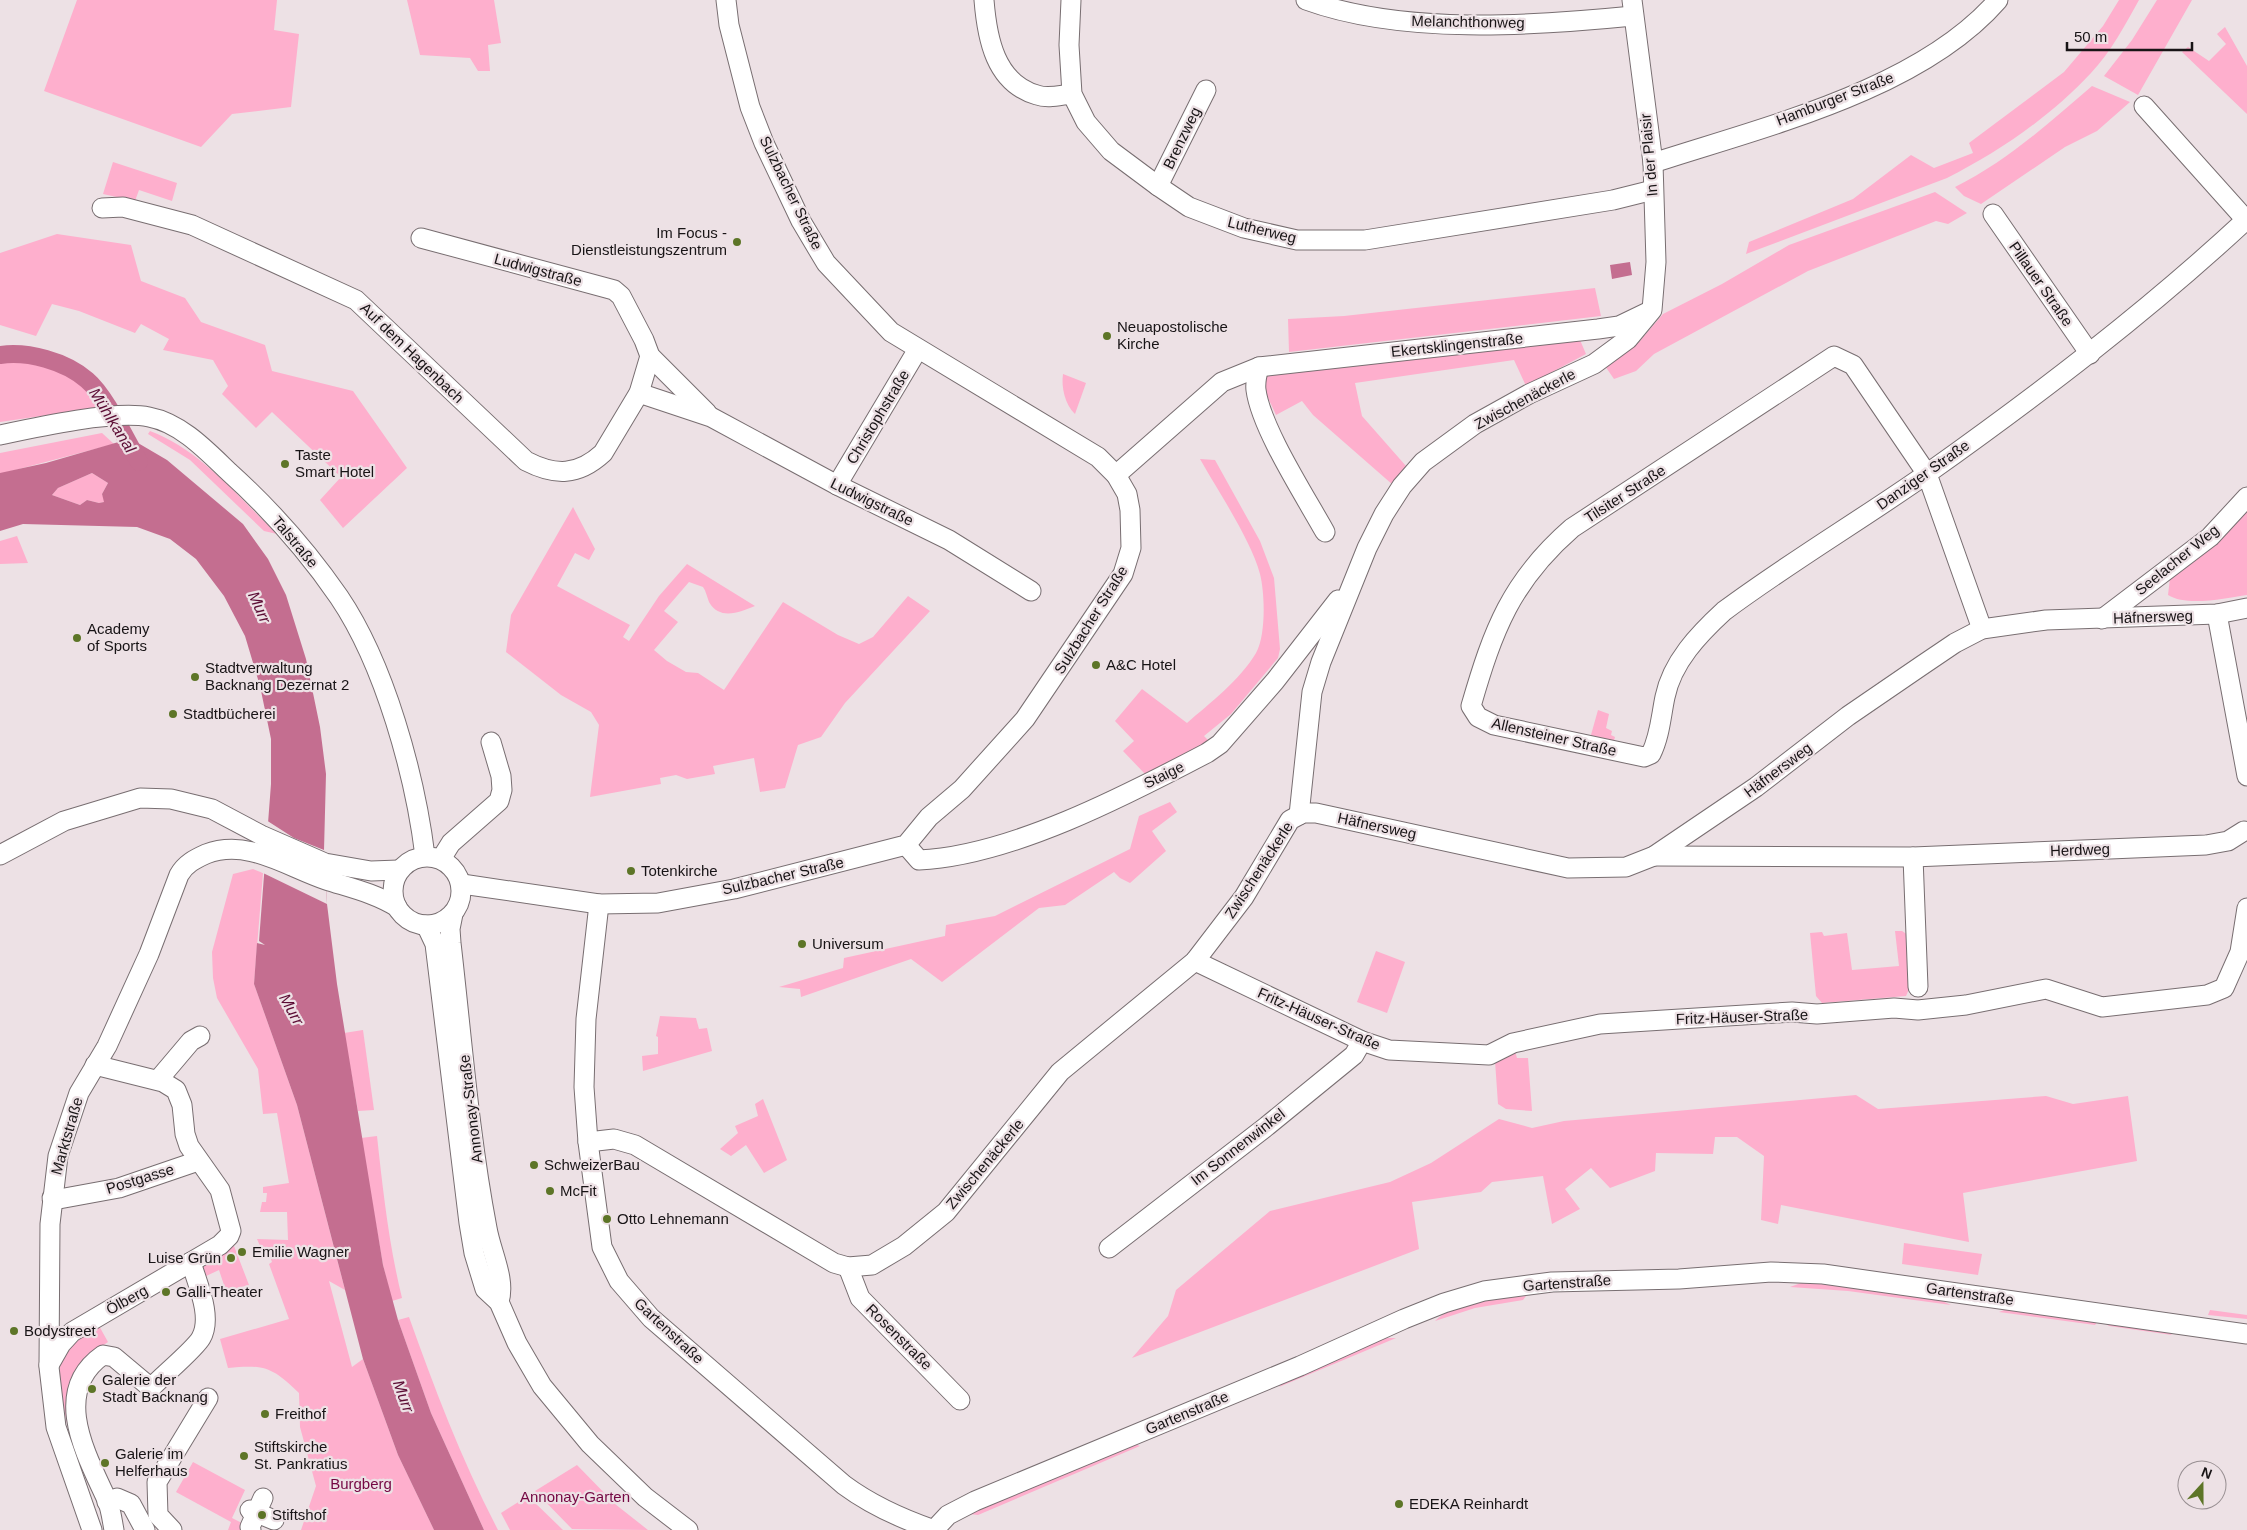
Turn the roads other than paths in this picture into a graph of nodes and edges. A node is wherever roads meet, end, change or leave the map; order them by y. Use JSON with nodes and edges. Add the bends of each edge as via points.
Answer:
{"nodes":[{"id":1,"x":984,"y":0,"type":"edge"},
{"id":2,"x":1071,"y":0,"type":"edge"},
{"id":3,"x":1306,"y":0,"type":"edge"},
{"id":4,"x":1998,"y":0,"type":"edge"},
{"id":5,"x":728,"y":1,"type":"edge"},
{"id":6,"x":1632,"y":8,"type":"edge"},
{"id":7,"x":1206,"y":90,"type":"dead end"},
{"id":8,"x":1072,"y":94,"type":"junction"},
{"id":9,"x":2144,"y":106,"type":"dead end"},
{"id":10,"x":1653,"y":164,"type":"junction"},
{"id":11,"x":1158,"y":186,"type":"junction"},
{"id":12,"x":1653,"y":190,"type":"junction"},
{"id":13,"x":102,"y":208,"type":"dead end"},
{"id":14,"x":1993,"y":214,"type":"dead end"},
{"id":15,"x":2247,"y":220,"type":"edge"},
{"id":16,"x":422,"y":238,"type":"dead end"},
{"id":17,"x":1652,"y":310,"type":"junction"},
{"id":18,"x":918,"y":349,"type":"junction"},
{"id":19,"x":2090,"y":354,"type":"junction"},
{"id":20,"x":650,"y":356,"type":"junction"},
{"id":21,"x":1260,"y":367,"type":"junction"},
{"id":22,"x":639,"y":392,"type":"junction"},
{"id":23,"x":711,"y":417,"type":"junction"},
{"id":24,"x":0,"y":435,"type":"edge"},
{"id":25,"x":1927,"y":474,"type":"junction"},
{"id":26,"x":1116,"y":475,"type":"junction"},
{"id":27,"x":837,"y":485,"type":"junction"},
{"id":28,"x":2247,"y":497,"type":"edge"},
{"id":29,"x":1325,"y":532,"type":"dead end"},
{"id":30,"x":1356,"y":574,"type":"junction"},
{"id":31,"x":1031,"y":591,"type":"dead end"},
{"id":32,"x":2247,"y":608,"type":"edge"},
{"id":33,"x":2216,"y":614,"type":"junction"},
{"id":34,"x":2102,"y":619,"type":"junction"},
{"id":35,"x":1982,"y":630,"type":"junction"},
{"id":36,"x":1471,"y":706,"type":"joint"},
{"id":37,"x":491,"y":742,"type":"dead end"},
{"id":38,"x":1644,"y":757,"type":"joint"},
{"id":39,"x":2247,"y":776,"type":"edge"},
{"id":40,"x":1299,"y":814,"type":"junction"},
{"id":41,"x":2246,"y":832,"type":"edge"},
{"id":42,"x":259,"y":844,"type":"junction"},
{"id":43,"x":906,"y":845,"type":"junction"},
{"id":44,"x":0,"y":855,"type":"edge"},
{"id":45,"x":1654,"y":856,"type":"junction"},
{"id":46,"x":1913,"y":856,"type":"junction"},
{"id":47,"x":433,"y":858,"type":"junction"},
{"id":48,"x":400,"y":870,"type":"junction"},
{"id":49,"x":325,"y":871,"type":"junction"},
{"id":50,"x":462,"y":884,"type":"junction"},
{"id":51,"x":599,"y":904,"type":"junction"},
{"id":52,"x":397,"y":907,"type":"junction"},
{"id":53,"x":2247,"y":908,"type":"edge"},
{"id":54,"x":453,"y":914,"type":"junction"},
{"id":55,"x":426,"y":925,"type":"junction"},
{"id":56,"x":1195,"y":962,"type":"junction"},
{"id":57,"x":1918,"y":987,"type":"dead end"},
{"id":58,"x":200,"y":1036,"type":"dead end"},
{"id":59,"x":1362,"y":1042,"type":"junction"},
{"id":60,"x":95,"y":1065,"type":"junction"},
{"id":61,"x":158,"y":1080,"type":"junction"},
{"id":62,"x":588,"y":1142,"type":"junction"},
{"id":63,"x":198,"y":1161,"type":"junction"},
{"id":64,"x":52,"y":1198,"type":"junction"},
{"id":65,"x":1109,"y":1248,"type":"dead end"},
{"id":66,"x":191,"y":1262,"type":"junction"},
{"id":67,"x":848,"y":1267,"type":"junction"},
{"id":68,"x":499,"y":1302,"type":"junction"},
{"id":69,"x":2247,"y":1334,"type":"edge"},
{"id":70,"x":49,"y":1366,"type":"junction"},
{"id":71,"x":208,"y":1398,"type":"dead end"},
{"id":72,"x":960,"y":1400,"type":"dead end"},
{"id":73,"x":108,"y":1502,"type":"junction"},
{"id":74,"x":255,"y":1513,"type":"edge"},
{"id":75,"x":274,"y":1520,"type":"dead end"},
{"id":76,"x":140,"y":1525,"type":"edge"},
{"id":77,"x":92,"y":1530,"type":"edge"},
{"id":78,"x":114,"y":1530,"type":"edge"},
{"id":79,"x":172,"y":1530,"type":"edge"},
{"id":80,"x":688,"y":1530,"type":"edge"},
{"id":81,"x":934,"y":1530,"type":"edge"}],
"edges":[{"from":1,"to":8,"type":"street","via":[[986,28],[1000,68],[1016,85],[1038,96]]},
{"from":2,"to":8,"type":"street","name":"Lutherweg"},
{"from":3,"to":6,"type":"street","name":"Melanchthonweg","via":[[1371,19],[1475,24],[1569,23]]},
{"from":4,"to":10,"type":"street","name":"Hamburger Straße","via":[[1943,48],[1882,83],[1808,112]]},
{"from":5,"to":18,"type":"street","name":"Sulzbacher Straße","via":[[729,25],[750,107],[801,221],[826,263],[854,295],[884,326]]},
{"from":6,"to":10,"type":"street","name":"In der Plaisir"},
{"from":7,"to":11,"type":"street","name":"Brenzweg"},
{"from":8,"to":11,"type":"street","name":"Lutherweg","via":[[1086,122],[1111,151]]},
{"from":9,"to":15,"type":"street"},
{"from":10,"to":12,"type":"street","name":"In der Plaisir"},
{"from":11,"to":12,"type":"street","name":"Lutherweg","via":[[1189,207],[1244,228],[1306,240],[1365,240],[1612,200]]},
{"from":12,"to":17,"type":"street","name":"In der Plaisir","via":[[1656,262]]},
{"from":13,"to":22,"type":"street","name":"Auf dem Hagenbach","via":[[123,207],[192,225],[356,300],[526,461],[542,470],[573,472],[596,460]]},
{"from":14,"to":19,"type":"street","name":"Pillauer Straße"},
{"from":15,"to":19,"type":"street","name":"Danziger Straße","via":[[2172,288]]},
{"from":16,"to":20,"type":"street","name":"Ludwigstraße","via":[[614,290],[621,296]]},
{"from":17,"to":21,"type":"street","name":"Ekertsklingenstraße","via":[[1619,326]]},
{"from":17,"to":30,"type":"street","name":"Zwischenäckerle","via":[[1628,339],[1594,364],[1475,424],[1423,462],[1384,514]]},
{"from":18,"to":26,"type":"street","name":"Sulzbacher Straße","via":[[1098,457]]},
{"from":18,"to":27,"type":"street","name":"Christophstraße"},
{"from":19,"to":25,"type":"street","name":"Danziger Straße"},
{"from":20,"to":22,"type":"street","name":"Auf dem Hagenbach"},
{"from":20,"to":23,"type":"street","name":"Ludwigstraße"},
{"from":21,"to":26,"type":"street","name":"Ekertsklingenstraße","via":[[1222,382]]},
{"from":21,"to":29,"type":"street","via":[[1256,389],[1259,402],[1272,435]]},
{"from":22,"to":23,"type":"street","name":"Ludwigstraße"},
{"from":23,"to":27,"type":"street","name":"Ludwigstraße"},
{"from":24,"to":47,"type":"street","name":"Talstraße","via":[[94,418],[150,417],[186,434],[255,496],[339,597],[371,656],[384,686],[421,828]]},
{"from":25,"to":35,"type":"street"},
{"from":25,"to":36,"type":"street","name":"Tilsiter Straße","via":[[1853,365],[1834,356],[1572,528],[1548,548],[1516,590],[1496,627]]},
{"from":25,"to":38,"type":"street","name":"Danziger Straße","via":[[1745,595],[1706,628],[1676,666],[1665,695],[1655,745],[1651,754]]},
{"from":26,"to":43,"type":"street","name":"Sulzbacher Straße","via":[[1127,494],[1130,510],[1131,548],[1123,574],[1026,719],[962,789],[929,817]]},
{"from":27,"to":31,"type":"street","name":"Ludwigstraße","via":[[949,540]]},
{"from":28,"to":34,"type":"street","name":"Seelacher Weg","via":[[2210,537]]},
{"from":30,"to":40,"type":"street","name":"Zwischenäckerle","via":[[1312,692]]},
{"from":30,"to":43,"type":"street","name":"Staige","via":[[1275,681],[1220,744],[1207,753],[1092,809],[1014,840],[946,859],[920,860]]},
{"from":32,"to":33,"type":"street","name":"Häfnersweg"},
{"from":33,"to":34,"type":"street","name":"Häfnersweg"},
{"from":33,"to":39,"type":"street"},
{"from":34,"to":35,"type":"street","name":"Häfnersweg","via":[[2046,620]]},
{"from":35,"to":45,"type":"street","name":"Häfnersweg","via":[[1956,643],[1848,716],[1756,788]]},
{"from":36,"to":38,"type":"street","name":"Allensteiner Straße","via":[[1478,717],[1494,725]]},
{"from":37,"to":47,"type":"street","via":[[501,776],[501,797],[496,805]]},
{"from":40,"to":45,"type":"street","name":"Häfnersweg","via":[[1316,813],[1568,868],[1626,867]]},
{"from":40,"to":56,"type":"street","name":"Zwischenäckerle","via":[[1290,820],[1244,897]]},
{"from":41,"to":46,"type":"street","name":"Herdweg","via":[[2228,841],[2206,844]]},
{"from":42,"to":44,"type":"street","via":[[212,809],[171,799],[140,798],[64,820]]},
{"from":42,"to":49,"type":"street"},
{"from":42,"to":60,"type":"street","name":"Marktstraße","via":[[224,849],[196,858],[182,869],[149,954]]},
{"from":43,"to":51,"type":"street","name":"Sulzbacher Straße","via":[[734,889],[658,902]]},
{"from":45,"to":46,"type":"street","name":"Herdweg"},
{"from":46,"to":57,"type":"street"},
{"from":47,"to":48,"type":"street","via":[[408,862]]},
{"from":47,"to":50,"type":"street","via":[[456,871]]},
{"from":48,"to":49,"type":"street"},
{"from":48,"to":52,"type":"street","via":[[393,888]]},
{"from":49,"to":52,"type":"street"},
{"from":50,"to":51,"type":"street","name":"Sulzbacher Straße"},
{"from":50,"to":54,"type":"street","via":[[460,901]]},
{"from":51,"to":62,"type":"street","name":"Gartenstraße","via":[[586,1019],[584,1087]]},
{"from":52,"to":55,"type":"street","via":[[404,916]]},
{"from":53,"to":59,"type":"street","name":"Fritz-Häuser-Straße","via":[[2240,952],[2224,988],[2207,995],[2102,1007],[2046,988],[1966,1005],[1918,1010],[1792,1012],[1600,1024],[1513,1043],[1489,1055],[1389,1050]]},
{"from":54,"to":55,"type":"street","via":[[438,924]]},
{"from":54,"to":68,"type":"street","name":"Annonay-Straße","via":[[451,943],[471,1116],[487,1229],[502,1290]]},
{"from":55,"to":68,"type":"street","name":"Annonay-Straße","via":[[435,944],[474,1253],[485,1289]]},
{"from":56,"to":59,"type":"street","name":"Fritz-Häuser-Straße"},
{"from":56,"to":67,"type":"street","name":"Zwischenäckerle","via":[[1060,1072],[946,1212],[904,1246],[872,1266]]},
{"from":58,"to":61,"type":"street","via":[[190,1041]]},
{"from":59,"to":65,"type":"street","name":"Im Sonnenwinkel","via":[[1354,1055],[1267,1126]]},
{"from":60,"to":61,"type":"street"},
{"from":60,"to":64,"type":"street","name":"Marktstraße","via":[[67,1124]]},
{"from":61,"to":63,"type":"street","name":"Ölberg","via":[[176,1090],[182,1105],[185,1134]]},
{"from":62,"to":67,"type":"street","name":"Zwischenäckerle","via":[[614,1139],[635,1145],[793,1240],[834,1263]]},
{"from":62,"to":81,"type":"street","name":"Gartenstraße","via":[[602,1247],[619,1281],[651,1318],[844,1485],[863,1499]]},
{"from":63,"to":64,"type":"street","name":"Postgasse","via":[[120,1188]]},
{"from":63,"to":66,"type":"street","name":"Ölberg","via":[[212,1176],[222,1195],[231,1231],[220,1245]]},
{"from":64,"to":70,"type":"street","name":"Marktstraße"},
{"from":66,"to":70,"type":"street","name":"Ölberg","via":[[72,1332]]},
{"from":66,"to":73,"type":"street","via":[[206,1322],[201,1338],[151,1388],[114,1357],[102,1355],[91,1363],[78,1386],[76,1424],[83,1448]]},
{"from":67,"to":72,"type":"street","name":"Rosenstraße","via":[[860,1298]]},
{"from":68,"to":80,"type":"street","name":"Annonay-Straße","via":[[516,1343],[542,1386],[590,1444],[645,1497]]},
{"from":69,"to":81,"type":"street","name":"Gartenstraße","via":[[1824,1274],[1771,1272],[1679,1279],[1552,1282],[1484,1291],[1444,1303],[1010,1485],[948,1515]]},
{"from":70,"to":77,"type":"street","name":"Marktstraße","via":[[56,1427]]},
{"from":71,"to":79,"type":"street","via":[[157,1482],[158,1515]]},
{"from":73,"to":76,"type":"street","via":[[117,1498],[126,1500],[134,1508]]},
{"from":73,"to":78,"type":"street"},
{"from":74,"to":75,"type":"street"}]}
